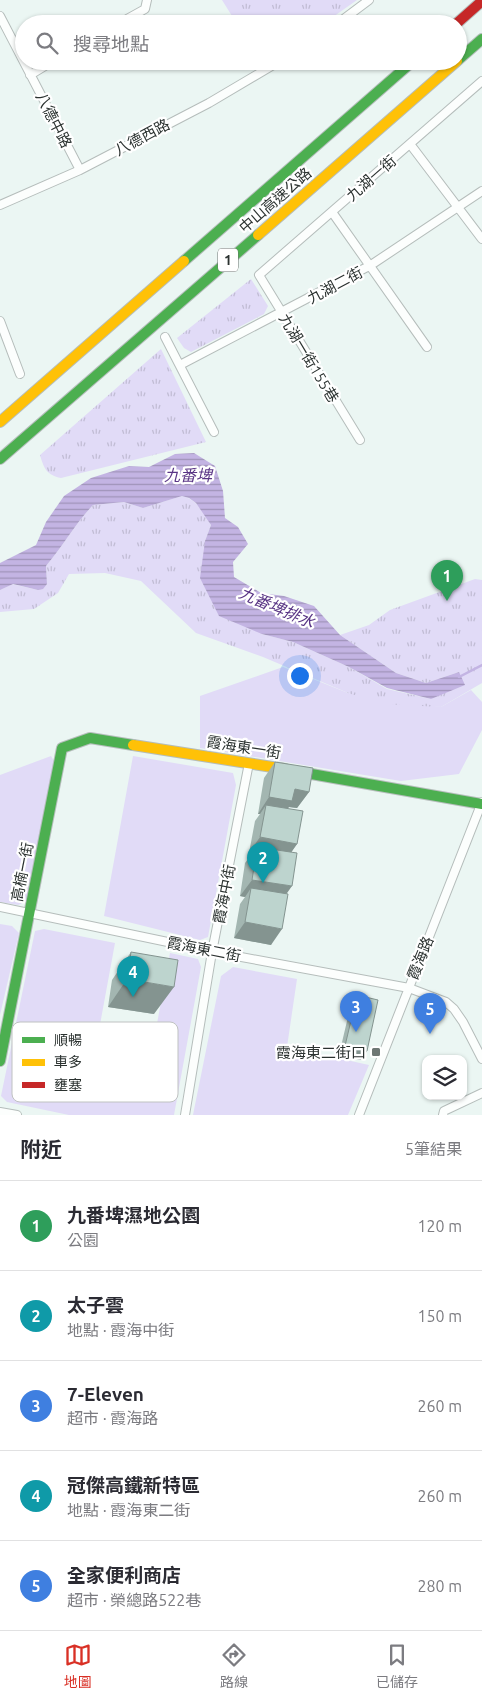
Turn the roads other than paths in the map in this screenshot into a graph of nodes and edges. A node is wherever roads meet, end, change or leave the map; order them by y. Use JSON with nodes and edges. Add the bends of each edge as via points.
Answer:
{"nodes":[{"id":1,"x":147,"y":0,"type":"edge"},
{"id":2,"x":369,"y":0,"type":"edge"},
{"id":3,"x":482,"y":1,"type":"edge"},
{"id":4,"x":134,"y":15,"type":"edge"},
{"id":5,"x":349,"y":15,"type":"edge"},
{"id":6,"x":466,"y":15,"type":"edge"},
{"id":7,"x":0,"y":16,"type":"edge"},
{"id":8,"x":482,"y":40,"type":"edge"},
{"id":9,"x":15,"y":46,"type":"edge"},
{"id":10,"x":467,"y":53,"type":"edge"},
{"id":11,"x":27,"y":70,"type":"edge"},
{"id":12,"x":38,"y":70,"type":"edge"},
{"id":13,"x":265,"y":70,"type":"edge"},
{"id":14,"x":403,"y":70,"type":"edge"},
{"id":15,"x":448,"y":70,"type":"edge"},
{"id":16,"x":30,"y":75,"type":"junction"},
{"id":17,"x":482,"y":81,"type":"edge"},
{"id":18,"x":410,"y":144,"type":"junction"},
{"id":19,"x":80,"y":170,"type":"junction"},
{"id":20,"x":482,"y":191,"type":"edge"},
{"id":21,"x":0,"y":205,"type":"edge"},
{"id":22,"x":458,"y":208,"type":"junction"},
{"id":23,"x":332,"y":212,"type":"junction"},
{"id":24,"x":482,"y":239,"type":"edge"},
{"id":25,"x":371,"y":265,"type":"junction"},
{"id":26,"x":259,"y":275,"type":"joint"},
{"id":27,"x":282,"y":314,"type":"junction"},
{"id":28,"x":0,"y":321,"type":"edge"},
{"id":29,"x":166,"y":337,"type":"dead end"},
{"id":30,"x":427,"y":347,"type":"dead end"},
{"id":31,"x":180,"y":365,"type":"junction"},
{"id":32,"x":20,"y":374,"type":"dead end"},
{"id":33,"x":0,"y":422,"type":"edge"},
{"id":34,"x":214,"y":432,"type":"dead end"},
{"id":35,"x":360,"y":440,"type":"dead end"},
{"id":36,"x":0,"y":459,"type":"edge"},
{"id":37,"x":62,"y":748,"type":"joint"},
{"id":38,"x":249,"y":763,"type":"junction"},
{"id":39,"x":482,"y":803,"type":"edge"},
{"id":40,"x":0,"y":907,"type":"edge"},
{"id":41,"x":29,"y":912,"type":"junction"},
{"id":42,"x":212,"y":952,"type":"junction"},
{"id":43,"x":409,"y":988,"type":"junction"},
{"id":44,"x":482,"y":1059,"type":"edge"},
{"id":45,"x":0,"y":1061,"type":"edge"},
{"id":46,"x":482,"y":1093,"type":"edge"},
{"id":47,"x":0,"y":1112,"type":"edge"},
{"id":48,"x":17,"y":1115,"type":"edge"},
{"id":49,"x":185,"y":1115,"type":"edge"},
{"id":50,"x":359,"y":1115,"type":"edge"},
{"id":51,"x":443,"y":1115,"type":"edge"}],
"edges":[{"from":1,"to":4,"type":"street","via":[[145,9]]},
{"from":2,"to":5,"type":"street"},
{"from":3,"to":6,"type":"main road"},
{"from":7,"to":9,"type":"street","name":"八德中路"},
{"from":8,"to":10,"type":"main road","name":"中山高速公路","number":"1"},
{"from":11,"to":16,"type":"street","name":"八德中路"},
{"from":12,"to":16,"type":"street"},
{"from":13,"to":19,"type":"street","name":"八德西路"},
{"from":14,"to":33,"type":"main road","name":"中山高速公路","number":"1"},
{"from":15,"to":36,"type":"main road","name":"中山高速公路","number":"1"},
{"from":16,"to":19,"type":"street","name":"八德中路"},
{"from":17,"to":18,"type":"street","name":"九湖一街"},
{"from":18,"to":22,"type":"street"},
{"from":18,"to":23,"type":"street","name":"九湖一街"},
{"from":19,"to":21,"type":"street","name":"八德西路"},
{"from":20,"to":22,"type":"street","name":"九湖二街"},
{"from":22,"to":24,"type":"street"},
{"from":22,"to":25,"type":"street","name":"九湖二街"},
{"from":23,"to":25,"type":"street"},
{"from":23,"to":26,"type":"street","name":"九湖一街"},
{"from":25,"to":27,"type":"street","name":"九湖二街"},
{"from":25,"to":30,"type":"street"},
{"from":26,"to":27,"type":"street","name":"九湖一街155巷"},
{"from":27,"to":31,"type":"street","name":"九湖二街"},
{"from":27,"to":35,"type":"street","name":"九湖一街155巷"},
{"from":28,"to":32,"type":"street"},
{"from":29,"to":31,"type":"street"},
{"from":31,"to":34,"type":"street"},
{"from":37,"to":38,"type":"main road","name":"霞海東一街","via":[[90,738]]},
{"from":37,"to":41,"type":"main road","name":"高楠一街"},
{"from":38,"to":39,"type":"main road","name":"霞海東一街"},
{"from":38,"to":42,"type":"street","name":"霞海中街"},
{"from":39,"to":43,"type":"street","name":"霞海路"},
{"from":40,"to":41,"type":"street","name":"霞海東二街"},
{"from":41,"to":42,"type":"street","name":"霞海東二街"},
{"from":41,"to":45,"type":"main road","name":"高楠一街"},
{"from":42,"to":43,"type":"street","name":"霞海東二街"},
{"from":42,"to":49,"type":"street","name":"霞海中街"},
{"from":43,"to":44,"type":"street","name":"霞海東二街","via":[[446,1002],[454,1009]]},
{"from":43,"to":50,"type":"street","name":"霞海路"},
{"from":46,"to":51,"type":"street","via":[[444,1111]]},
{"from":47,"to":48,"type":"street"}]}
